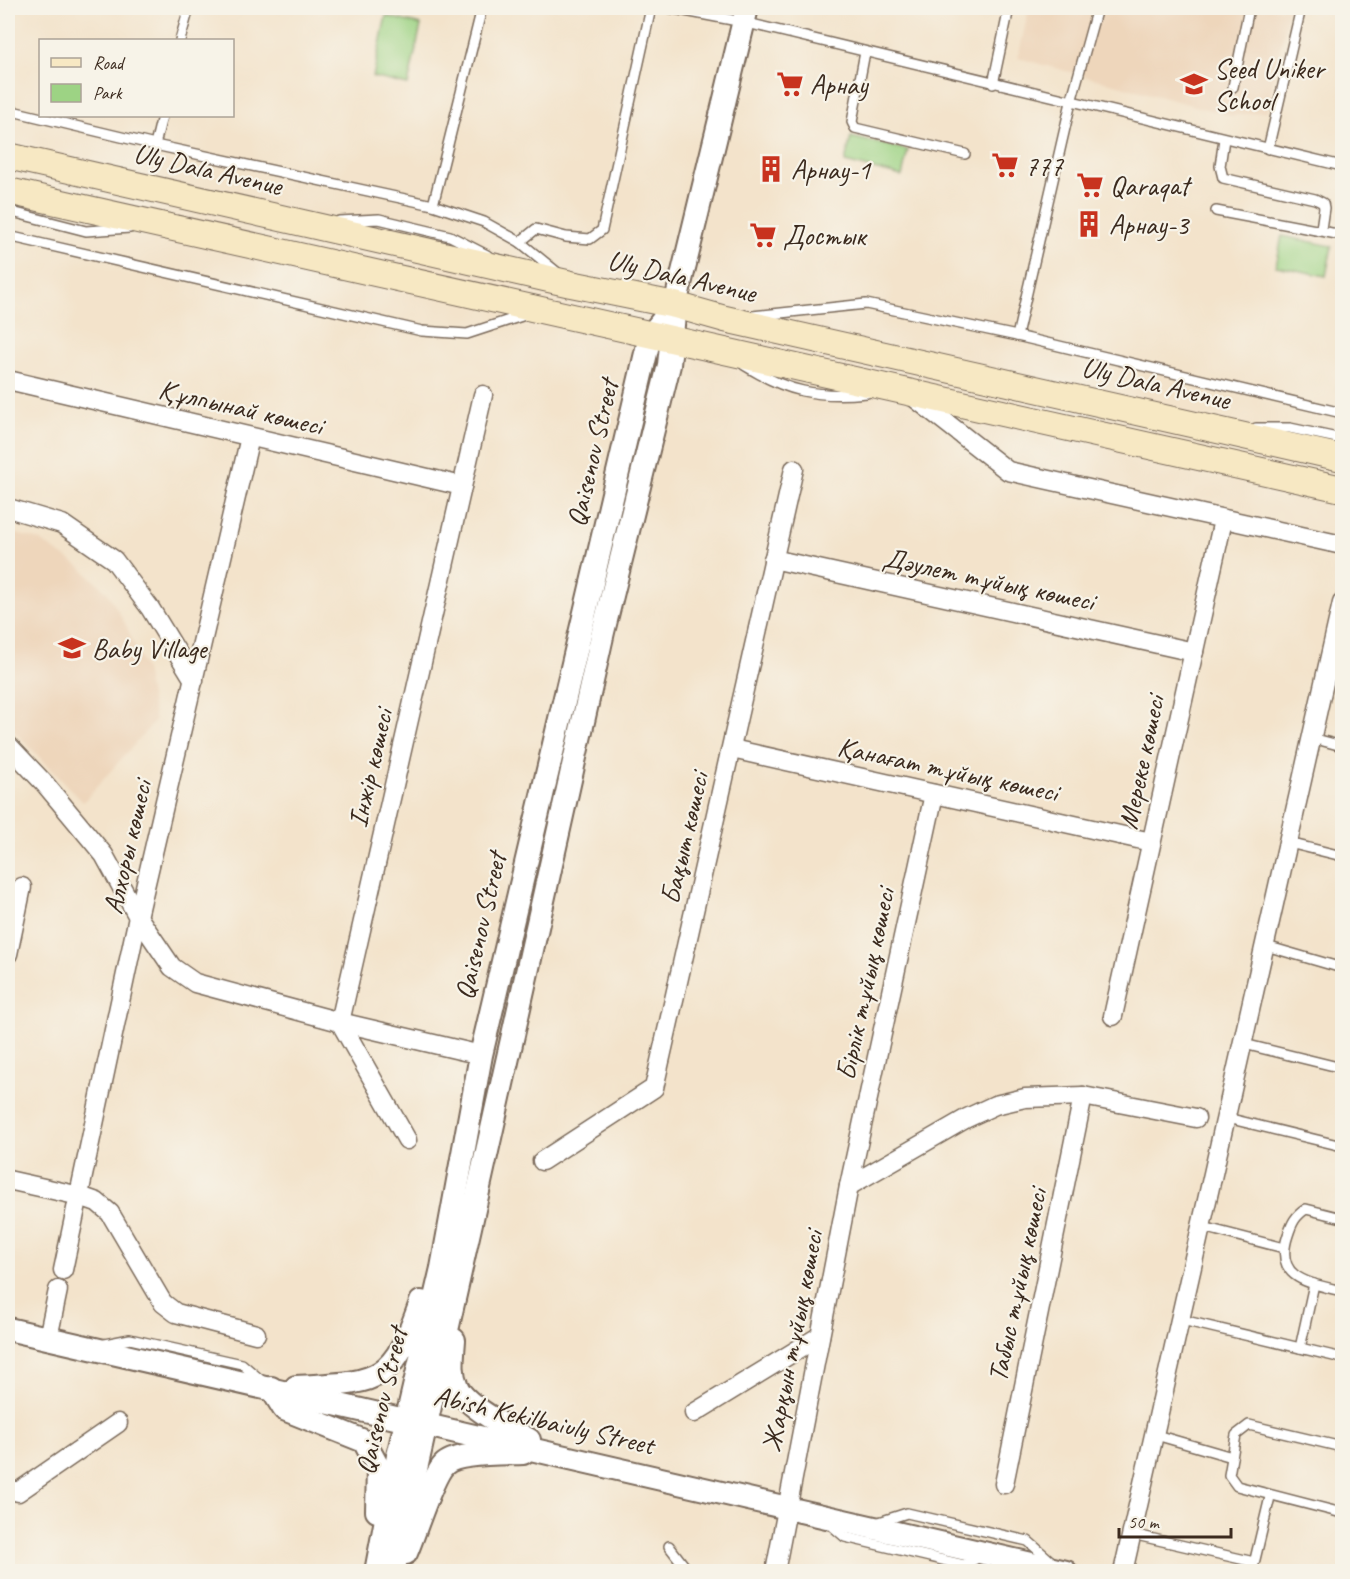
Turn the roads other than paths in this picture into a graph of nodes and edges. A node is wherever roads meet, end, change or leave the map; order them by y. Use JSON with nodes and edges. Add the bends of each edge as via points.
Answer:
{"nodes":[{"id":1,"x":189,"y":8,"type":"edge"},
{"id":2,"x":482,"y":8,"type":"edge"},
{"id":3,"x":651,"y":8,"type":"edge"},
{"id":4,"x":669,"y":8,"type":"edge"},
{"id":5,"x":1009,"y":8,"type":"edge"},
{"id":6,"x":1097,"y":8,"type":"edge"},
{"id":7,"x":1249,"y":8,"type":"edge"},
{"id":8,"x":1301,"y":8,"type":"edge"},
{"id":9,"x":745,"y":15,"type":"edge"},
{"id":10,"x":180,"y":39,"type":"edge"},
{"id":11,"x":865,"y":52,"type":"junction"},
{"id":12,"x":993,"y":84,"type":"junction"},
{"id":13,"x":1233,"y":87,"type":"dead end"},
{"id":14,"x":1071,"y":102,"type":"junction"},
{"id":15,"x":8,"y":110,"type":"edge"},
{"id":16,"x":162,"y":117,"type":"edge"},
{"id":17,"x":1224,"y":139,"type":"junction"},
{"id":18,"x":154,"y":145,"type":"junction"},
{"id":19,"x":1268,"y":149,"type":"junction"},
{"id":20,"x":965,"y":154,"type":"dead end"},
{"id":21,"x":8,"y":156,"type":"edge"},
{"id":22,"x":1342,"y":166,"type":"edge"},
{"id":23,"x":8,"y":191,"type":"edge"},
{"id":24,"x":433,"y":205,"type":"junction"},
{"id":25,"x":8,"y":208,"type":"edge"},
{"id":26,"x":1216,"y":211,"type":"dead end"},
{"id":27,"x":164,"y":226,"type":"junction"},
{"id":28,"x":1321,"y":229,"type":"junction"},
{"id":29,"x":1342,"y":235,"type":"edge"},
{"id":30,"x":8,"y":236,"type":"edge"},
{"id":31,"x":520,"y":242,"type":"junction"},
{"id":32,"x":572,"y":284,"type":"junction"},
{"id":33,"x":675,"y":304,"type":"junction"},
{"id":34,"x":539,"y":310,"type":"junction"},
{"id":35,"x":724,"y":319,"type":"junction"},
{"id":36,"x":1017,"y":336,"type":"junction"},
{"id":37,"x":661,"y":338,"type":"junction"},
{"id":38,"x":8,"y":380,"type":"edge"},
{"id":39,"x":902,"y":391,"type":"junction"},
{"id":40,"x":483,"y":395,"type":"dead end"},
{"id":41,"x":1342,"y":413,"type":"edge"},
{"id":42,"x":1215,"y":429,"type":"junction"},
{"id":43,"x":250,"y":437,"type":"junction"},
{"id":44,"x":1342,"y":439,"type":"edge"},
{"id":45,"x":1342,"y":458,"type":"edge"},
{"id":46,"x":794,"y":469,"type":"dead end"},
{"id":47,"x":462,"y":486,"type":"junction"},
{"id":48,"x":1342,"y":489,"type":"edge"},
{"id":49,"x":8,"y":508,"type":"edge"},
{"id":50,"x":1223,"y":520,"type":"junction"},
{"id":51,"x":1342,"y":545,"type":"edge"},
{"id":52,"x":773,"y":559,"type":"junction"},
{"id":53,"x":1342,"y":603,"type":"edge"},
{"id":54,"x":1194,"y":652,"type":"junction"},
{"id":55,"x":194,"y":680,"type":"junction"},
{"id":56,"x":1312,"y":738,"type":"junction"},
{"id":57,"x":8,"y":745,"type":"edge"},
{"id":58,"x":1342,"y":746,"type":"edge"},
{"id":59,"x":732,"y":749,"type":"junction"},
{"id":60,"x":934,"y":794,"type":"junction"},
{"id":61,"x":1151,"y":842,"type":"junction"},
{"id":62,"x":1289,"y":843,"type":"junction"},
{"id":63,"x":1342,"y":856,"type":"edge"},
{"id":64,"x":22,"y":887,"type":"dead end"},
{"id":65,"x":138,"y":917,"type":"junction"},
{"id":66,"x":1266,"y":946,"type":"junction"},
{"id":67,"x":8,"y":954,"type":"edge"},
{"id":68,"x":1342,"y":968,"type":"edge"},
{"id":69,"x":1113,"y":1016,"type":"dead end"},
{"id":70,"x":340,"y":1022,"type":"junction"},
{"id":71,"x":1244,"y":1044,"type":"junction"},
{"id":72,"x":481,"y":1055,"type":"junction"},
{"id":73,"x":1342,"y":1068,"type":"edge"},
{"id":74,"x":1083,"y":1096,"type":"junction"},
{"id":75,"x":1196,"y":1118,"type":"dead end"},
{"id":76,"x":1227,"y":1118,"type":"junction"},
{"id":77,"x":407,"y":1140,"type":"dead end"},
{"id":78,"x":1342,"y":1146,"type":"edge"},
{"id":79,"x":542,"y":1161,"type":"dead end"},
{"id":80,"x":8,"y":1180,"type":"edge"},
{"id":81,"x":849,"y":1186,"type":"junction"},
{"id":82,"x":80,"y":1196,"type":"junction"},
{"id":83,"x":1342,"y":1218,"type":"edge"},
{"id":84,"x":1203,"y":1227,"type":"junction"},
{"id":85,"x":1284,"y":1248,"type":"junction"},
{"id":86,"x":452,"y":1258,"type":"junction"},
{"id":87,"x":63,"y":1270,"type":"dead end"},
{"id":88,"x":1314,"y":1284,"type":"junction"},
{"id":89,"x":58,"y":1290,"type":"dead end"},
{"id":90,"x":1342,"y":1291,"type":"edge"},
{"id":91,"x":1182,"y":1320,"type":"junction"},
{"id":92,"x":8,"y":1329,"type":"edge"},
{"id":93,"x":256,"y":1334,"type":"dead end"},
{"id":94,"x":820,"y":1336,"type":"junction"},
{"id":95,"x":48,"y":1338,"type":"junction"},
{"id":96,"x":1300,"y":1348,"type":"junction"},
{"id":97,"x":1342,"y":1358,"type":"edge"},
{"id":98,"x":271,"y":1388,"type":"junction"},
{"id":99,"x":694,"y":1413,"type":"dead end"},
{"id":100,"x":416,"y":1421,"type":"junction"},
{"id":101,"x":118,"y":1423,"type":"dead end"},
{"id":102,"x":1156,"y":1435,"type":"junction"},
{"id":103,"x":1342,"y":1447,"type":"edge"},
{"id":104,"x":549,"y":1451,"type":"junction"},
{"id":105,"x":1232,"y":1457,"type":"junction"},
{"id":106,"x":1004,"y":1484,"type":"dead end"},
{"id":107,"x":8,"y":1489,"type":"edge"},
{"id":108,"x":1270,"y":1497,"type":"junction"},
{"id":109,"x":787,"y":1507,"type":"junction"},
{"id":110,"x":1342,"y":1513,"type":"edge"},
{"id":111,"x":819,"y":1514,"type":"junction"},
{"id":112,"x":868,"y":1525,"type":"junction"},
{"id":113,"x":1132,"y":1534,"type":"junction"},
{"id":114,"x":669,"y":1546,"type":"dead end"},
{"id":115,"x":987,"y":1553,"type":"junction"},
{"id":116,"x":385,"y":1567,"type":"edge"},
{"id":117,"x":1253,"y":1567,"type":"edge"},
{"id":118,"x":1064,"y":1571,"type":"edge"},
{"id":119,"x":689,"y":1572,"type":"edge"},
{"id":120,"x":776,"y":1572,"type":"edge"},
{"id":121,"x":1123,"y":1572,"type":"edge"}],
"edges":[{"from":1,"to":10,"type":"lane"},
{"from":2,"to":24,"type":"lane"},
{"from":3,"to":31,"type":"lane","via":[[602,230],[590,239],[536,229]]},
{"from":4,"to":9,"type":"lane"},
{"from":5,"to":12,"type":"lane"},
{"from":6,"to":14,"type":"lane"},
{"from":7,"to":13,"type":"lane"},
{"from":8,"to":19,"type":"lane"},
{"from":9,"to":11,"type":"lane"},
{"from":9,"to":33,"type":"street","name":"Qaisenov Street"},
{"from":11,"to":12,"type":"lane"},
{"from":11,"to":20,"type":"lane","via":[[852,122],[855,128]]},
{"from":12,"to":14,"type":"lane"},
{"from":14,"to":17,"type":"lane"},
{"from":14,"to":36,"type":"lane"},
{"from":15,"to":18,"type":"lane"},
{"from":16,"to":18,"type":"lane"},
{"from":17,"to":19,"type":"lane"},
{"from":17,"to":28,"type":"lane","via":[[1220,166],[1223,178],[1323,203]]},
{"from":18,"to":24,"type":"lane"},
{"from":19,"to":22,"type":"lane"},
{"from":21,"to":32,"type":"main road","name":"Uly Dala Avenue"},
{"from":23,"to":27,"type":"main road"},
{"from":24,"to":31,"type":"lane","via":[[484,222]]},
{"from":25,"to":27,"type":"lane","via":[[86,231]]},
{"from":26,"to":28,"type":"lane"},
{"from":27,"to":34,"type":"main road"},
{"from":28,"to":29,"type":"lane"},
{"from":30,"to":34,"type":"lane","via":[[422,331],[466,334]]},
{"from":31,"to":32,"type":"lane"},
{"from":32,"to":33,"type":"main road","name":"Uly Dala Avenue"},
{"from":33,"to":35,"type":"main road","name":"Uly Dala Avenue"},
{"from":33,"to":37,"type":"street","name":"Qaisenov Street"},
{"from":34,"to":37,"type":"main road"},
{"from":35,"to":36,"type":"lane","via":[[866,304]]},
{"from":35,"to":42,"type":"main road","name":"Uly Dala Avenue"},
{"from":36,"to":41,"type":"lane"},
{"from":37,"to":39,"type":"main road"},
{"from":37,"to":72,"type":"street","name":"Qaisenov Street"},
{"from":37,"to":86,"type":"street","name":"Qaisenov Street","via":[[669,365]]},
{"from":38,"to":43,"type":"street","name":"Құлпынай көшесі"},
{"from":39,"to":48,"type":"main road"},
{"from":39,"to":50,"type":"street","via":[[1008,471]]},
{"from":40,"to":47,"type":"street","name":"Інжір көшесі"},
{"from":42,"to":44,"type":"lane","via":[[1290,428]]},
{"from":42,"to":45,"type":"main road","name":"Uly Dala Avenue"},
{"from":43,"to":47,"type":"street","name":"Құлпынай көшесі"},
{"from":43,"to":55,"type":"street","name":"Алхоры көшесі"},
{"from":46,"to":52,"type":"street","name":"Бақыт көшесі"},
{"from":47,"to":70,"type":"street","name":"Інжір көшесі"},
{"from":49,"to":55,"type":"street","via":[[62,524],[114,560],[150,608]]},
{"from":50,"to":51,"type":"street"},
{"from":50,"to":54,"type":"street","name":"Мереке көшесі"},
{"from":52,"to":54,"type":"street","name":"Дәулет тұйық көшесі"},
{"from":52,"to":59,"type":"street","name":"Бақыт көшесі"},
{"from":53,"to":56,"type":"street"},
{"from":54,"to":61,"type":"street","name":"Мереке көшесі"},
{"from":55,"to":65,"type":"street","name":"Алхоры көшесі"},
{"from":56,"to":58,"type":"lane"},
{"from":56,"to":62,"type":"street"},
{"from":57,"to":65,"type":"street","via":[[104,855]]},
{"from":59,"to":60,"type":"street","name":"Қанағат тұйық көшесі"},
{"from":59,"to":79,"type":"street","name":"Бақыт көшесі","via":[[654,1088]]},
{"from":60,"to":61,"type":"street","name":"Қанағат тұйық көшесі"},
{"from":60,"to":81,"type":"street","name":"Бірлік тұйық көшесі"},
{"from":61,"to":69,"type":"street","name":"Мереке көшесі"},
{"from":62,"to":63,"type":"lane"},
{"from":62,"to":66,"type":"street"},
{"from":64,"to":67,"type":"street"},
{"from":65,"to":70,"type":"street","via":[[172,967],[195,983]]},
{"from":65,"to":82,"type":"street","name":"Алхоры көшесі"},
{"from":66,"to":68,"type":"lane"},
{"from":66,"to":71,"type":"street"},
{"from":70,"to":72,"type":"street"},
{"from":70,"to":77,"type":"street"},
{"from":71,"to":73,"type":"lane"},
{"from":71,"to":76,"type":"street"},
{"from":72,"to":86,"type":"street","name":"Qaisenov Street"},
{"from":74,"to":75,"type":"street"},
{"from":74,"to":81,"type":"street","via":[[1025,1098],[995,1105]]},
{"from":74,"to":106,"type":"street","name":"Табыс тұйық көшесі"},
{"from":76,"to":78,"type":"lane"},
{"from":76,"to":84,"type":"street"},
{"from":80,"to":82,"type":"street"},
{"from":81,"to":94,"type":"street","name":"Жарқын тұйық көшесі"},
{"from":82,"to":87,"type":"street","name":"Алхоры көшесі"},
{"from":82,"to":93,"type":"street","via":[[97,1202],[110,1213],[163,1303],[176,1313]]},
{"from":83,"to":85,"type":"lane","via":[[1306,1209],[1297,1214]]},
{"from":84,"to":85,"type":"lane"},
{"from":84,"to":91,"type":"street"},
{"from":85,"to":88,"type":"lane","via":[[1286,1268]]},
{"from":86,"to":98,"type":"street","via":[[427,1284],[407,1343],[378,1376],[361,1383]]},
{"from":86,"to":100,"type":"street","name":"Qaisenov Street","via":[[442,1268]]},
{"from":86,"to":104,"type":"street","via":[[452,1367],[457,1389],[484,1414]]},
{"from":88,"to":90,"type":"lane"},
{"from":88,"to":96,"type":"lane"},
{"from":89,"to":95,"type":"street"},
{"from":91,"to":96,"type":"lane"},
{"from":91,"to":102,"type":"street"},
{"from":92,"to":95,"type":"street","name":"Abish Kekilbaiuly Street"},
{"from":94,"to":99,"type":"street"},
{"from":94,"to":109,"type":"street","name":"Жарқын тұйық көшесі"},
{"from":95,"to":98,"type":"street","name":"Abish Kekilbaiuly Street"},
{"from":96,"to":97,"type":"lane"},
{"from":98,"to":100,"type":"street","name":"Abish Kekilbaiuly Street"},
{"from":98,"to":116,"type":"street","via":[[284,1409],[364,1441],[378,1467]]},
{"from":100,"to":104,"type":"street","name":"Abish Kekilbaiuly Street"},
{"from":100,"to":116,"type":"street","name":"Qaisenov Street"},
{"from":101,"to":107,"type":"street","via":[[18,1492]]},
{"from":102,"to":105,"type":"lane"},
{"from":102,"to":113,"type":"street"},
{"from":103,"to":105,"type":"lane","via":[[1249,1425],[1236,1435]]},
{"from":104,"to":109,"type":"street","name":"Abish Kekilbaiuly Street"},
{"from":104,"to":116,"type":"street","via":[[462,1458],[446,1464],[430,1487],[403,1561]]},
{"from":105,"to":108,"type":"lane","via":[[1231,1481]]},
{"from":108,"to":110,"type":"lane"},
{"from":108,"to":117,"type":"lane"},
{"from":109,"to":111,"type":"street","name":"Abish Kekilbaiuly Street"},
{"from":109,"to":120,"type":"street","name":"Жарқын тұйық көшесі"},
{"from":111,"to":112,"type":"street","name":"Abish Kekilbaiuly Street"},
{"from":111,"to":115,"type":"lane","via":[[845,1537],[964,1565]]},
{"from":112,"to":115,"type":"street","name":"Abish Kekilbaiuly Street"},
{"from":112,"to":118,"type":"lane","via":[[907,1513],[1028,1541]]},
{"from":113,"to":117,"type":"lane"},
{"from":113,"to":121,"type":"street"},
{"from":114,"to":119,"type":"lane"},
{"from":115,"to":118,"type":"street","name":"Abish Kekilbaiuly Street"}]}
